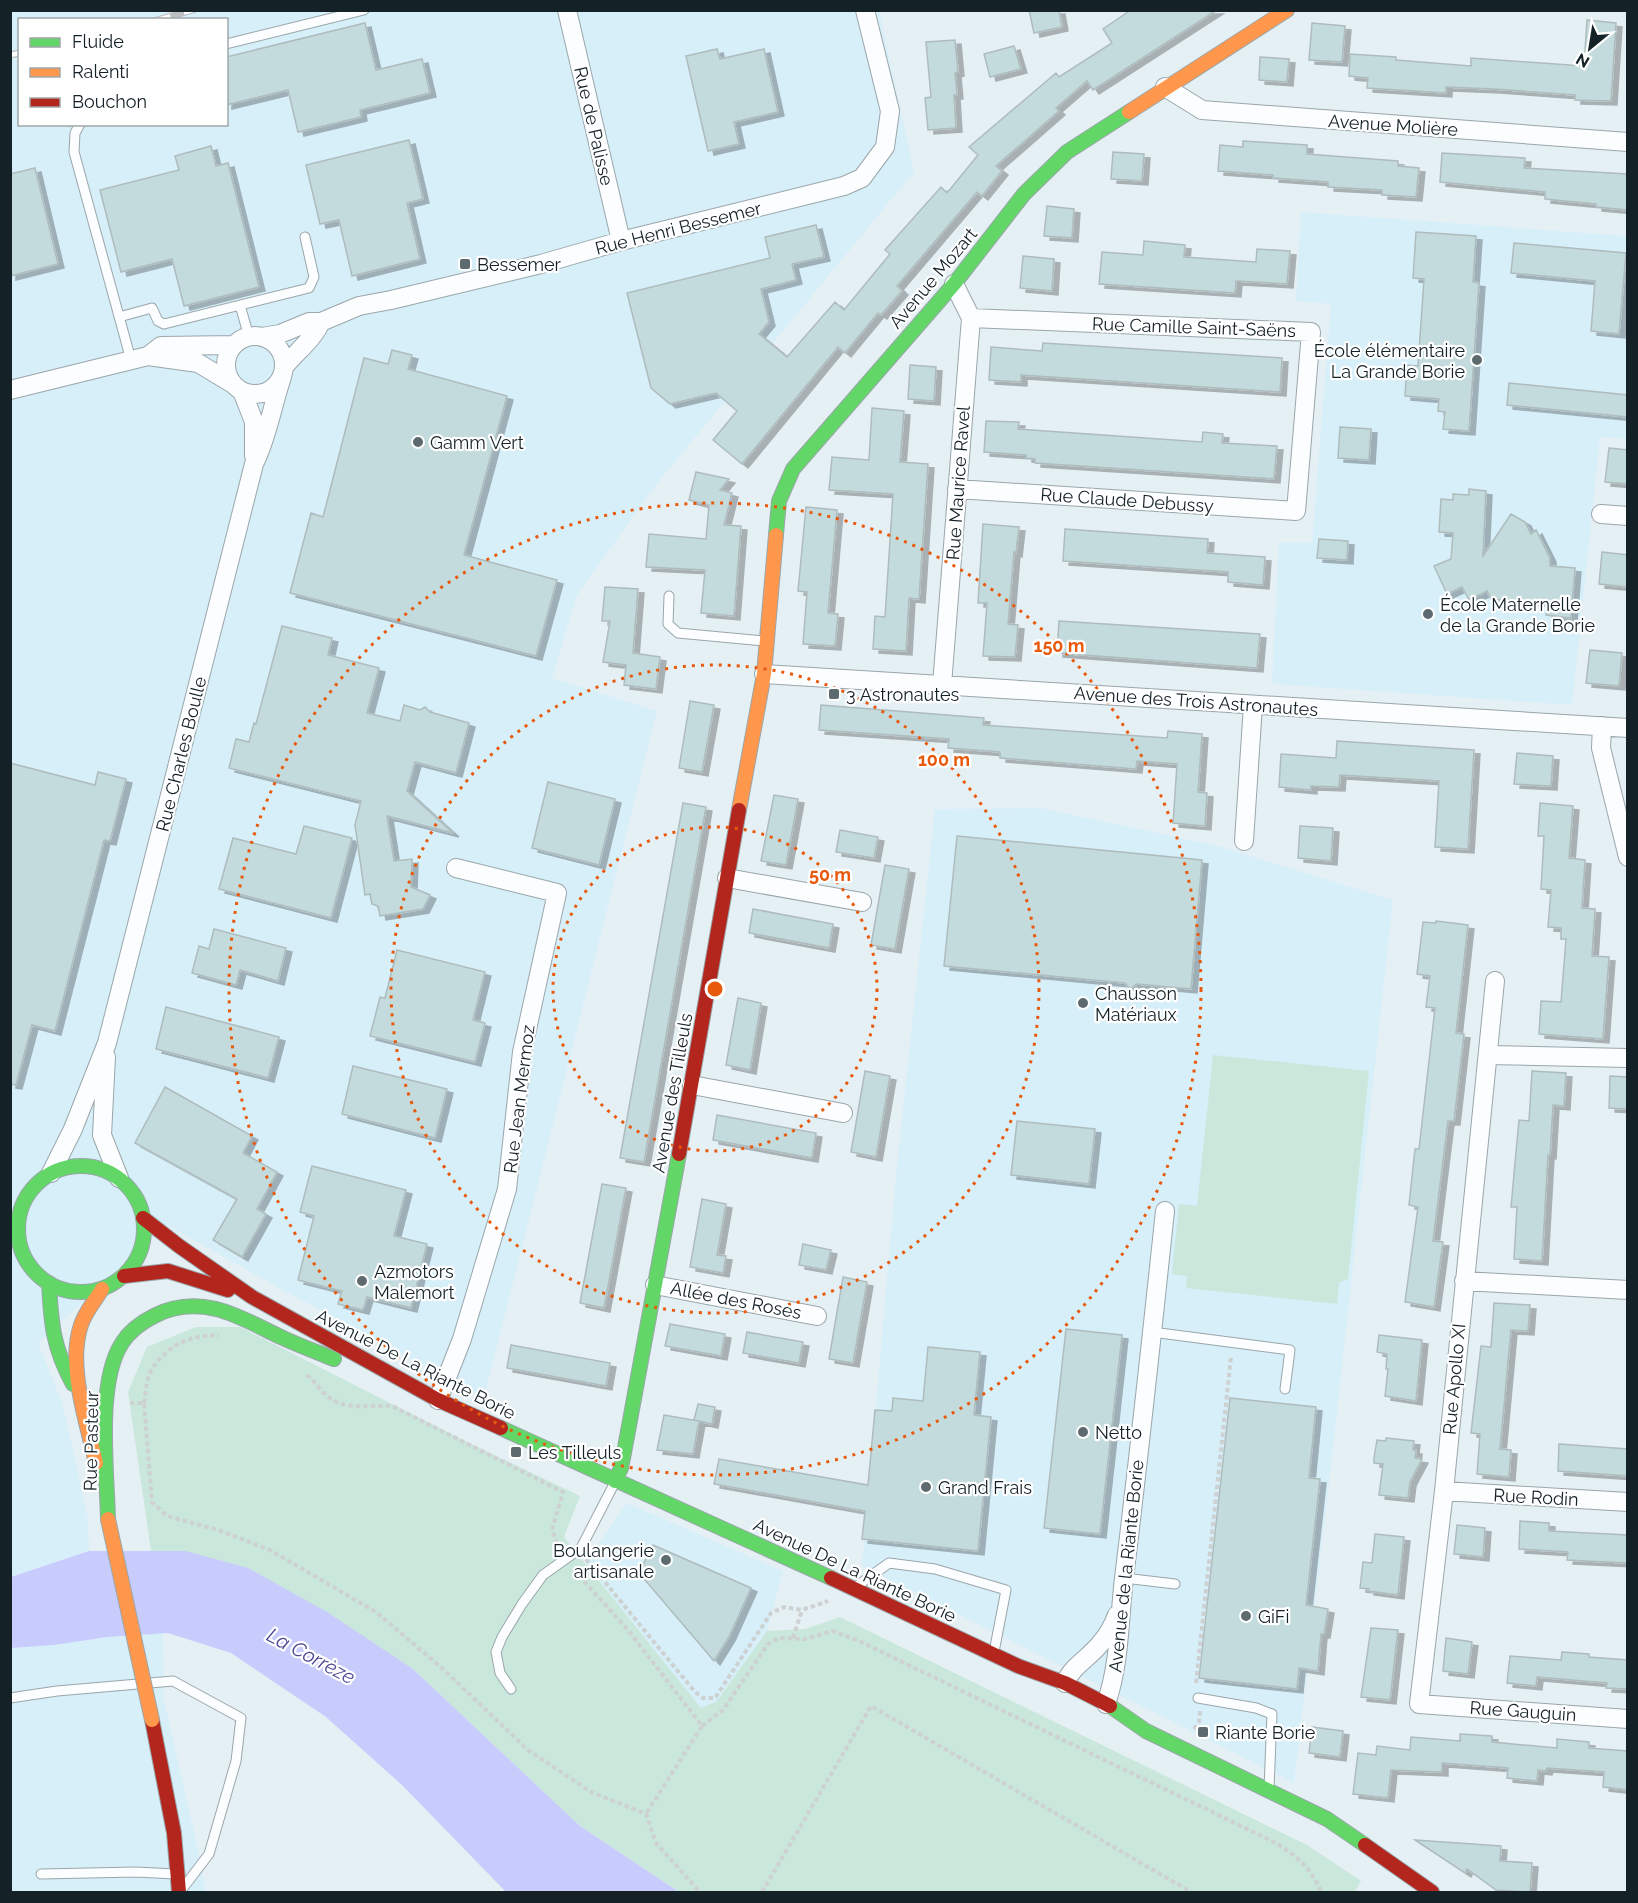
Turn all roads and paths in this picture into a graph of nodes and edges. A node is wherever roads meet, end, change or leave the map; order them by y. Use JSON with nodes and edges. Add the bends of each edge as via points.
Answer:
{"nodes":[{"id":1,"x":364,"y":10,"type":"edge"},
{"id":2,"x":567,"y":10,"type":"edge"},
{"id":3,"x":865,"y":10,"type":"edge"},
{"id":4,"x":1287,"y":10,"type":"edge"},
{"id":5,"x":228,"y":44,"type":"edge"},
{"id":6,"x":1165,"y":87,"type":"junction"},
{"id":7,"x":79,"y":126,"type":"edge"},
{"id":8,"x":1628,"y":142,"type":"edge"},
{"id":9,"x":304,"y":237,"type":"dead end"},
{"id":10,"x":621,"y":241,"type":"junction"},
{"id":11,"x":954,"y":284,"type":"junction"},
{"id":12,"x":240,"y":305,"type":"junction"},
{"id":13,"x":119,"y":317,"type":"junction"},
{"id":14,"x":971,"y":318,"type":"junction"},
{"id":15,"x":321,"y":322,"type":"junction"},
{"id":16,"x":248,"y":339,"type":"junction"},
{"id":17,"x":140,"y":358,"type":"junction"},
{"id":18,"x":283,"y":372,"type":"junction"},
{"id":19,"x":238,"y":388,"type":"junction"},
{"id":20,"x":10,"y":390,"type":"edge"},
{"id":21,"x":254,"y":464,"type":"junction"},
{"id":22,"x":957,"y":489,"type":"junction"},
{"id":23,"x":1296,"y":511,"type":"joint"},
{"id":24,"x":1601,"y":514,"type":"dead end"},
{"id":25,"x":1628,"y":516,"type":"edge"},
{"id":26,"x":669,"y":596,"type":"dead end"},
{"id":27,"x":766,"y":641,"type":"junction"},
{"id":28,"x":764,"y":674,"type":"junction"},
{"id":29,"x":942,"y":685,"type":"junction"},
{"id":30,"x":1253,"y":705,"type":"junction"},
{"id":31,"x":1602,"y":726,"type":"junction"},
{"id":32,"x":1628,"y":728,"type":"edge"},
{"id":33,"x":1244,"y":842,"type":"dead end"},
{"id":34,"x":1628,"y":857,"type":"edge"},
{"id":35,"x":456,"y":868,"type":"dead end"},
{"id":36,"x":727,"y":878,"type":"junction"},
{"id":37,"x":862,"y":902,"type":"dead end"},
{"id":38,"x":1495,"y":981,"type":"dead end"},
{"id":39,"x":107,"y":1043,"type":"junction"},
{"id":40,"x":1488,"y":1055,"type":"junction"},
{"id":41,"x":1628,"y":1058,"type":"edge"},
{"id":42,"x":692,"y":1085,"type":"junction"},
{"id":43,"x":843,"y":1113,"type":"dead end"},
{"id":44,"x":51,"y":1173,"type":"junction"},
{"id":45,"x":119,"y":1178,"type":"junction"},
{"id":46,"x":35,"y":1186,"type":"junction"},
{"id":47,"x":19,"y":1189,"type":"dead end"},
{"id":48,"x":1165,"y":1211,"type":"dead end"},
{"id":49,"x":143,"y":1218,"type":"junction"},
{"id":50,"x":16,"y":1245,"type":"edge"},
{"id":51,"x":124,"y":1276,"type":"junction"},
{"id":52,"x":1464,"y":1281,"type":"junction"},
{"id":53,"x":49,"y":1283,"type":"junction"},
{"id":54,"x":655,"y":1285,"type":"junction"},
{"id":55,"x":102,"y":1289,"type":"junction"},
{"id":56,"x":1628,"y":1290,"type":"edge"},
{"id":57,"x":252,"y":1298,"type":"junction"},
{"id":58,"x":817,"y":1316,"type":"dead end"},
{"id":59,"x":1152,"y":1332,"type":"junction"},
{"id":60,"x":229,"y":1337,"type":"dead end"},
{"id":61,"x":1233,"y":1344,"type":"junction"},
{"id":62,"x":300,"y":1371,"type":"dead end"},
{"id":63,"x":397,"y":1378,"type":"junction"},
{"id":64,"x":1285,"y":1389,"type":"dead end"},
{"id":65,"x":82,"y":1400,"type":"junction"},
{"id":66,"x":438,"y":1400,"type":"junction"},
{"id":67,"x":106,"y":1403,"type":"junction"},
{"id":68,"x":144,"y":1403,"type":"junction"},
{"id":69,"x":615,"y":1481,"type":"junction"},
{"id":70,"x":1444,"y":1491,"type":"junction"},
{"id":71,"x":1628,"y":1502,"type":"edge"},
{"id":72,"x":108,"y":1519,"type":"junction"},
{"id":73,"x":581,"y":1548,"type":"junction"},
{"id":74,"x":566,"y":1560,"type":"junction"},
{"id":75,"x":1124,"y":1578,"type":"junction"},
{"id":76,"x":1175,"y":1584,"type":"dead end"},
{"id":77,"x":854,"y":1588,"type":"junction"},
{"id":78,"x":832,"y":1600,"type":"dead end"},
{"id":79,"x":1122,"y":1605,"type":"junction"},
{"id":80,"x":802,"y":1610,"type":"junction"},
{"id":81,"x":793,"y":1638,"type":"junction"},
{"id":82,"x":993,"y":1654,"type":"junction"},
{"id":83,"x":1065,"y":1683,"type":"junction"},
{"id":84,"x":511,"y":1689,"type":"dead end"},
{"id":85,"x":10,"y":1698,"type":"edge"},
{"id":86,"x":1198,"y":1698,"type":"joint"},
{"id":87,"x":1106,"y":1704,"type":"junction"},
{"id":88,"x":1419,"y":1704,"type":"joint"},
{"id":89,"x":1628,"y":1719,"type":"edge"},
{"id":90,"x":702,"y":1726,"type":"junction"},
{"id":91,"x":1269,"y":1791,"type":"junction"},
{"id":92,"x":646,"y":1814,"type":"junction"},
{"id":93,"x":41,"y":1874,"type":"dead end"},
{"id":94,"x":177,"y":1874,"type":"junction"},
{"id":95,"x":1416,"y":1888,"type":"edge"},
{"id":96,"x":179,"y":1893,"type":"edge"},
{"id":97,"x":700,"y":1893,"type":"edge"},
{"id":98,"x":762,"y":1893,"type":"edge"},
{"id":99,"x":1191,"y":1893,"type":"edge"},
{"id":100,"x":1321,"y":1893,"type":"edge"},
{"id":101,"x":1432,"y":1893,"type":"edge"}],
"edges":[{"from":1,"to":5,"type":"lane"},
{"from":2,"to":10,"type":"street","name":"Rue de Palisse"},
{"from":3,"to":10,"type":"street","name":"Rue Henri Bessemer","via":[[890,111],[885,147],[862,178],[844,186]]},
{"from":4,"to":6,"type":"street","name":"Avenue Mozart"},
{"from":6,"to":8,"type":"street","name":"Avenue Molière","via":[[1202,110]]},
{"from":6,"to":11,"type":"street","name":"Avenue Mozart","via":[[1067,152],[1024,194]]},
{"from":7,"to":13,"type":"lane","via":[[74,152]]},
{"from":9,"to":12,"type":"lane","via":[[314,277],[309,288]]},
{"from":10,"to":15,"type":"street","name":"Rue Henri Bessemer","via":[[541,264],[358,306]]},
{"from":11,"to":14,"type":"street"},
{"from":11,"to":27,"type":"street","name":"Avenue Mozart","via":[[793,470],[779,501]]},
{"from":12,"to":13,"type":"lane","via":[[164,324],[152,308]]},
{"from":12,"to":16,"type":"lane"},
{"from":13,"to":17,"type":"lane"},
{"from":14,"to":22,"type":"street","name":"Rue Maurice Ravel"},
{"from":14,"to":23,"type":"street","name":"Rue Camille Saint-Saëns","via":[[1311,332]]},
{"from":15,"to":16,"type":"street","name":"Rue Henri Bessemer"},
{"from":15,"to":18,"type":"street","name":"Rue Henri Bessemer"},
{"from":16,"to":17,"type":"street","name":"Rue Henri Bessemer","via":[[161,346]]},
{"from":16,"to":18,"type":"street","via":[[274,343],[280,350]]},
{"from":16,"to":19,"type":"street","via":[[226,360],[226,369]]},
{"from":17,"to":19,"type":"street","via":[[198,363]]},
{"from":17,"to":20,"type":"street","name":"Rue Henri Bessemer"},
{"from":18,"to":19,"type":"street","name":"Rue Henri Bessemer","via":[[277,385],[260,394]]},
{"from":18,"to":21,"type":"street","name":"Rue Charles Boulle","via":[[265,442]]},
{"from":19,"to":21,"type":"street","name":"Rue Charles Boulle","via":[[254,422]]},
{"from":21,"to":39,"type":"street","name":"Rue Charles Boulle"},
{"from":22,"to":23,"type":"street","name":"Rue Claude Debussy"},
{"from":22,"to":29,"type":"street","name":"Rue Maurice Ravel"},
{"from":24,"to":25,"type":"street"},
{"from":26,"to":27,"type":"lane","via":[[668,624],[678,633]]},
{"from":27,"to":28,"type":"street","name":"Avenue Mozart"},
{"from":28,"to":29,"type":"street","name":"Avenue des Trois Astronautes"},
{"from":28,"to":36,"type":"street","name":"Avenue des Tilleuls"},
{"from":29,"to":30,"type":"street","name":"Avenue des Trois Astronautes"},
{"from":30,"to":31,"type":"street","name":"Avenue des Trois Astronautes"},
{"from":30,"to":33,"type":"street"},
{"from":31,"to":32,"type":"street","name":"Avenue des Trois Astronautes"},
{"from":31,"to":34,"type":"street","via":[[1601,748]]},
{"from":35,"to":66,"type":"street","name":"Rue Jean Mermoz","via":[[557,893],[522,1052],[507,1189],[462,1339]]},
{"from":36,"to":37,"type":"street"},
{"from":36,"to":42,"type":"street","name":"Avenue des Tilleuls"},
{"from":38,"to":40,"type":"street","name":"Rue Apollo XI"},
{"from":39,"to":44,"type":"street","name":"Rue Charles Boulle"},
{"from":39,"to":45,"type":"street","name":"Rue Charles Boulle","via":[[102,1135]]},
{"from":40,"to":41,"type":"street"},
{"from":40,"to":52,"type":"street","name":"Rue Apollo XI"},
{"from":42,"to":43,"type":"street"},
{"from":42,"to":54,"type":"street","name":"Avenue des Tilleuls"},
{"from":44,"to":45,"type":"street","via":[[74,1167],[97,1168]]},
{"from":44,"to":46,"type":"street"},
{"from":45,"to":49,"type":"street","via":[[135,1196]]},
{"from":46,"to":47,"type":"street"},
{"from":46,"to":50,"type":"street","via":[[23,1204]]},
{"from":48,"to":59,"type":"street","name":"Avenue de la Riante Borie"},
{"from":49,"to":51,"type":"street","via":[[144,1239],[137,1259]]},
{"from":49,"to":57,"type":"street","name":"Avenue De La Riante Borie"},
{"from":50,"to":53,"type":"street","via":[[32,1268]]},
{"from":51,"to":55,"type":"street"},
{"from":51,"to":57,"type":"street","name":"Avenue De La Riante Borie","via":[[168,1271]]},
{"from":52,"to":56,"type":"street"},
{"from":52,"to":70,"type":"street","name":"Rue Apollo XI"},
{"from":53,"to":55,"type":"street","via":[[66,1290]]},
{"from":53,"to":65,"type":"street","name":"Rue Pasteur","via":[[51,1324],[61,1363]]},
{"from":54,"to":58,"type":"street","name":"Allée des Roses"},
{"from":54,"to":69,"type":"street","name":"Avenue des Tilleuls","via":[[624,1453]]},
{"from":55,"to":65,"type":"street","name":"Rue Pasteur","via":[[81,1325],[77,1354]]},
{"from":57,"to":63,"type":"street","name":"Avenue De La Riante Borie"},
{"from":59,"to":61,"type":"lane"},
{"from":59,"to":75,"type":"street","name":"Avenue de la Riante Borie"},
{"from":60,"to":68,"type":"path","via":[[197,1336],[169,1350],[152,1370]]},
{"from":61,"to":64,"type":"lane","via":[[1290,1350]]},
{"from":61,"to":86,"type":"path","via":[[1196,1678]]},
{"from":62,"to":74,"type":"path","via":[[338,1404],[392,1406],[563,1492],[552,1530]]},
{"from":63,"to":66,"type":"street","name":"Avenue De La Riante Borie"},
{"from":63,"to":67,"type":"street","name":"Rue Pasteur","via":[[348,1364],[235,1315],[205,1306],[182,1306],[145,1320],[122,1343],[111,1368]]},
{"from":65,"to":72,"type":"street","name":"Rue Pasteur"},
{"from":66,"to":69,"type":"street","name":"Avenue De La Riante Borie"},
{"from":67,"to":68,"type":"path"},
{"from":67,"to":72,"type":"street","name":"Rue Pasteur"},
{"from":68,"to":92,"type":"path","via":[[152,1502],[167,1516],[270,1550],[376,1612],[528,1750],[591,1792]]},
{"from":69,"to":73,"type":"lane"},
{"from":69,"to":77,"type":"street","name":"Avenue De La Riante Borie"},
{"from":70,"to":71,"type":"street","name":"Rue Rodin"},
{"from":70,"to":88,"type":"street","name":"Rue Apollo XI"},
{"from":72,"to":94,"type":"street","name":"Rue Pasteur","bridge":true,"via":[[152,1719],[174,1833]]},
{"from":73,"to":74,"type":"lane"},
{"from":73,"to":80,"type":"path","via":[[595,1571],[704,1698],[715,1698],[771,1613],[784,1607]]},
{"from":74,"to":84,"type":"lane","via":[[543,1575],[502,1637],[496,1652],[500,1673]]},
{"from":74,"to":90,"type":"path","via":[[628,1630]]},
{"from":75,"to":76,"type":"lane"},
{"from":75,"to":79,"type":"street","name":"Avenue de la Riante Borie"},
{"from":77,"to":82,"type":"street","name":"Avenue De La Riante Borie"},
{"from":77,"to":82,"type":"lane","via":[[889,1563],[936,1569],[1006,1590]]},
{"from":78,"to":80,"type":"path"},
{"from":79,"to":83,"type":"street","via":[[1111,1630]]},
{"from":79,"to":87,"type":"street","name":"Avenue de la Riante Borie","via":[[1113,1683]]},
{"from":80,"to":81,"type":"path"},
{"from":81,"to":90,"type":"path","via":[[779,1638],[768,1644],[723,1710]]},
{"from":81,"to":100,"type":"path","via":[[805,1639],[833,1631],[859,1641],[1276,1843],[1311,1871]]},
{"from":82,"to":83,"type":"street","name":"Avenue De La Riante Borie"},
{"from":83,"to":87,"type":"street","name":"Avenue De La Riante Borie"},
{"from":85,"to":96,"type":"lane","via":[[173,1680],[241,1718],[236,1761],[210,1854]]},
{"from":86,"to":91,"type":"lane","via":[[1272,1714]]},
{"from":87,"to":91,"type":"street","name":"Avenue De La Riante Borie","via":[[1146,1731]]},
{"from":88,"to":89,"type":"street","name":"Rue Gauguin"},
{"from":90,"to":92,"type":"path"},
{"from":91,"to":95,"type":"street","name":"Avenue De La Riante Borie","via":[[1327,1819]]},
{"from":92,"to":97,"type":"path","via":[[656,1843]]},
{"from":93,"to":94,"type":"lane"},
{"from":94,"to":96,"type":"street","name":"Rue Pasteur"},
{"from":95,"to":101,"type":"street","name":"Avenue De La Riante Borie"},
{"from":98,"to":99,"type":"path","via":[[871,1706]]}]}
